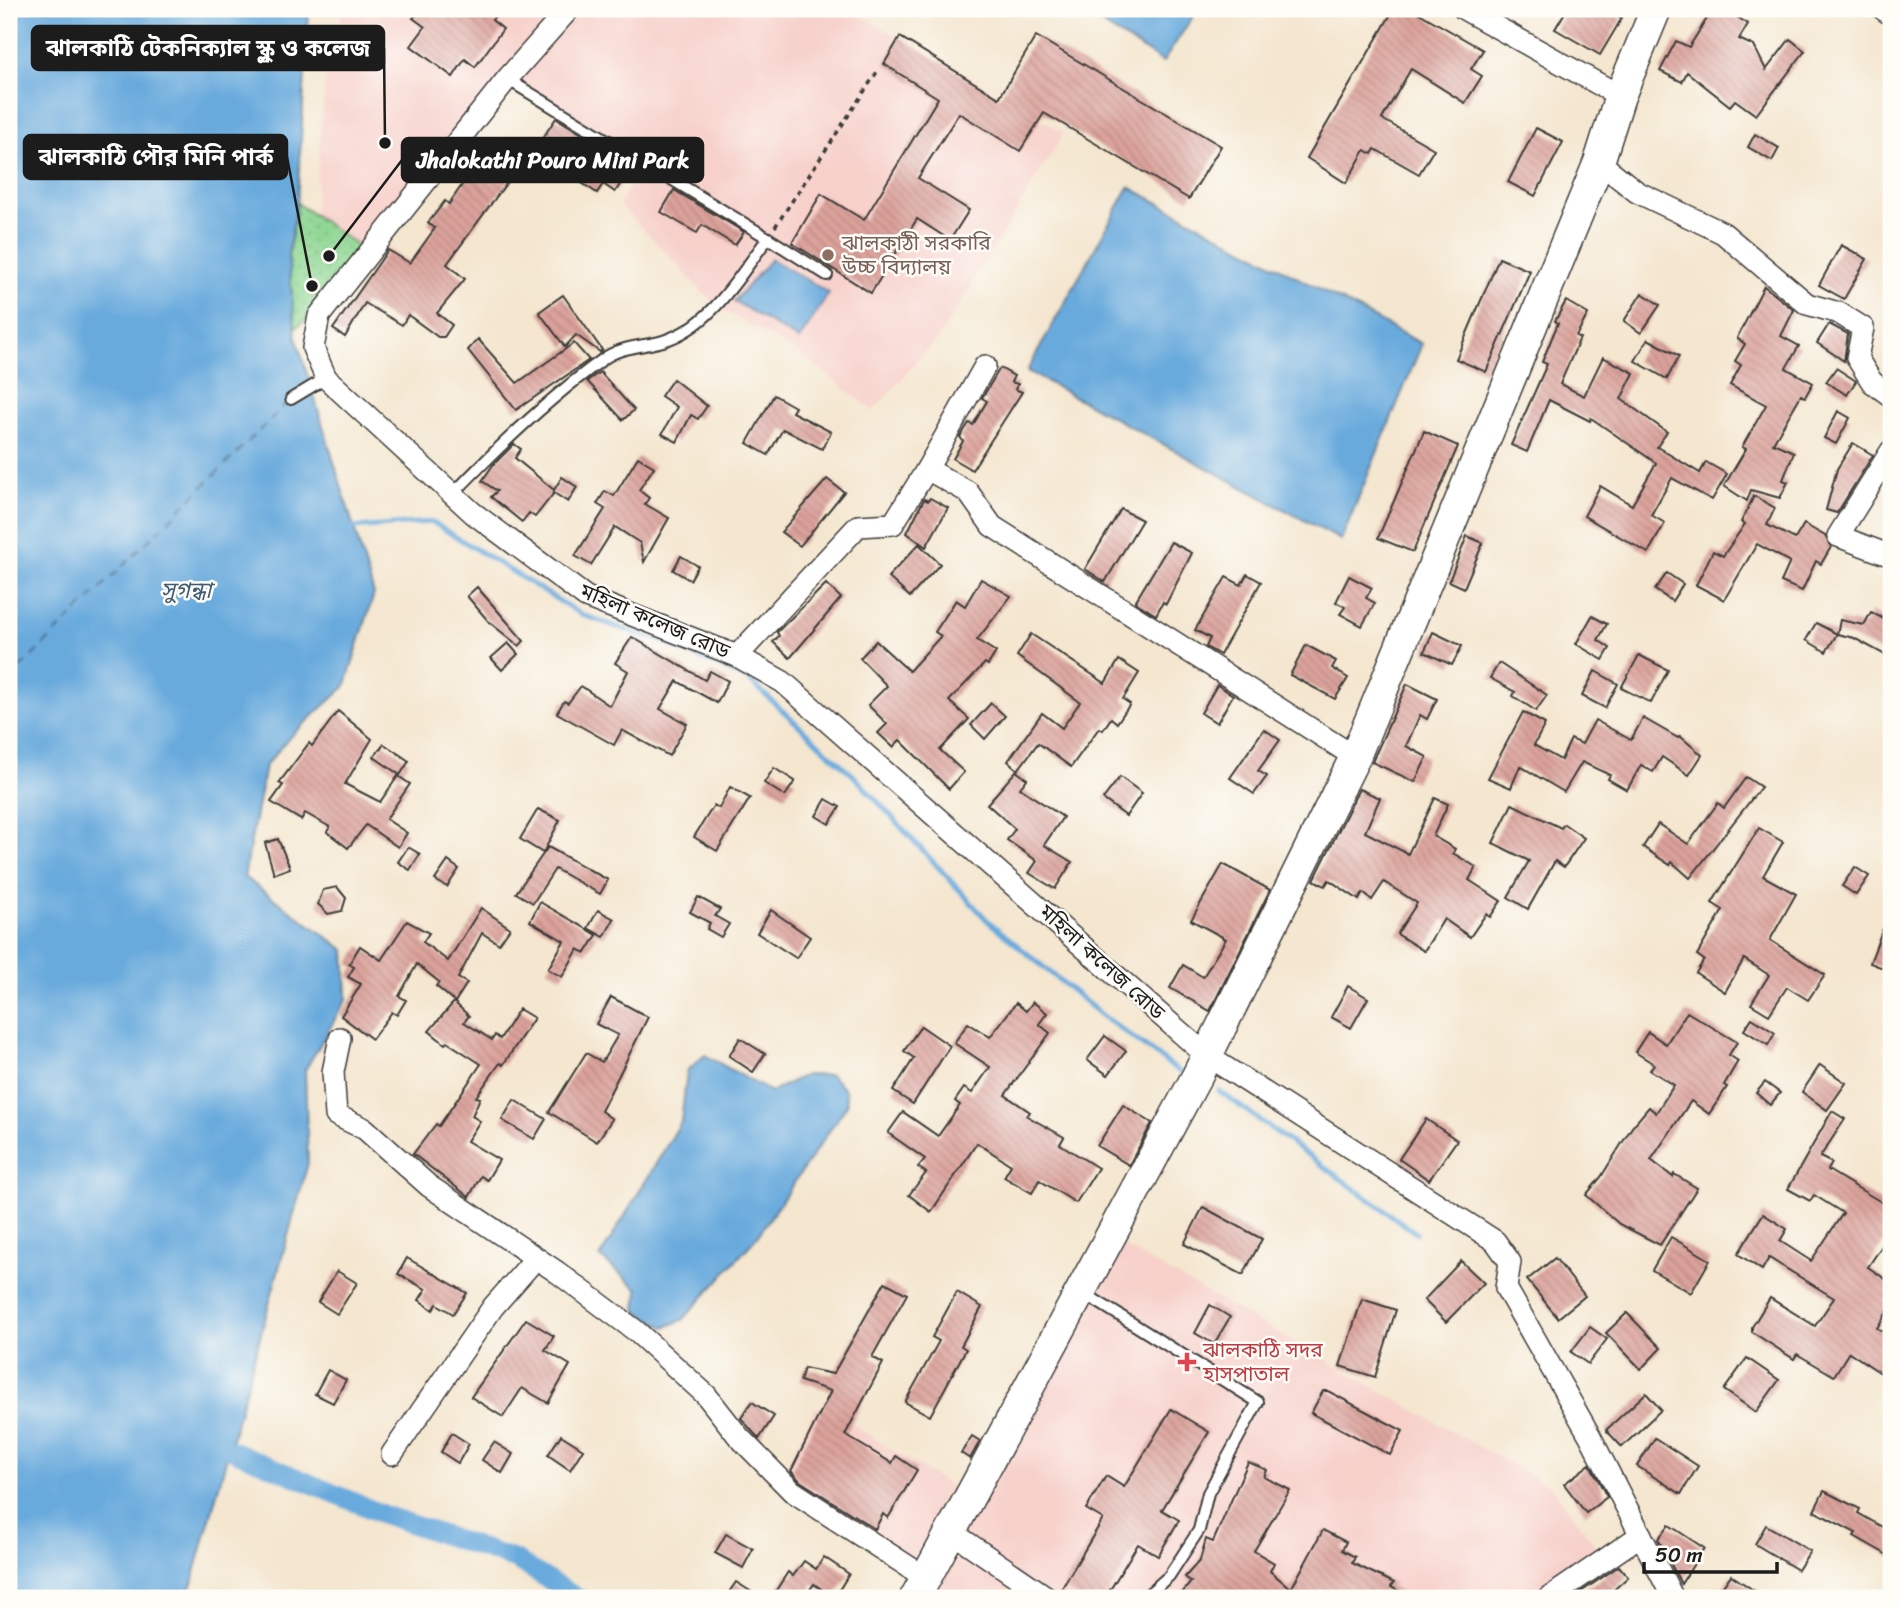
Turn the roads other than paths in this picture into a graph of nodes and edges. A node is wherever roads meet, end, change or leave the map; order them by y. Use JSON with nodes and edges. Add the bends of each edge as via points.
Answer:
{"nodes":[{"id":1,"x":569,"y":9,"type":"edge"},
{"id":2,"x":1464,"y":9,"type":"edge"},
{"id":3,"x":1656,"y":9,"type":"edge"},
{"id":4,"x":1883,"y":9,"type":"edge"},
{"id":5,"x":1891,"y":15,"type":"edge"},
{"id":6,"x":507,"y":79,"type":"junction"},
{"id":7,"x":1620,"y":96,"type":"junction"},
{"id":8,"x":1599,"y":162,"type":"junction"},
{"id":9,"x":768,"y":238,"type":"junction"},
{"id":10,"x":827,"y":275,"type":"dead end"},
{"id":11,"x":985,"y":366,"type":"dead end"},
{"id":12,"x":326,"y":378,"type":"junction"},
{"id":13,"x":1891,"y":396,"type":"edge"},
{"id":14,"x":291,"y":399,"type":"dead end"},
{"id":15,"x":1891,"y":451,"type":"edge"},
{"id":16,"x":927,"y":469,"type":"junction"},
{"id":17,"x":454,"y":493,"type":"junction"},
{"id":18,"x":1891,"y":556,"type":"edge"},
{"id":19,"x":737,"y":656,"type":"junction"},
{"id":20,"x":1354,"y":757,"type":"junction"},
{"id":21,"x":340,"y":1038,"type":"dead end"},
{"id":22,"x":1206,"y":1055,"type":"junction"},
{"id":23,"x":536,"y":1258,"type":"junction"},
{"id":24,"x":1080,"y":1290,"type":"junction"},
{"id":25,"x":392,"y":1454,"type":"dead end"},
{"id":26,"x":950,"y":1531,"type":"junction"},
{"id":27,"x":1641,"y":1535,"type":"junction"},
{"id":28,"x":920,"y":1588,"type":"edge"},
{"id":29,"x":1048,"y":1598,"type":"edge"},
{"id":30,"x":1144,"y":1598,"type":"edge"},
{"id":31,"x":1549,"y":1598,"type":"edge"},
{"id":32,"x":1672,"y":1598,"type":"edge"}],
"edges":[{"from":1,"to":6,"type":"street","name":"মহিলা কলেজ রোড"},
{"from":2,"to":7,"type":"street"},
{"from":3,"to":7,"type":"main road"},
{"from":4,"to":5,"type":"street"},
{"from":6,"to":9,"type":"lane"},
{"from":6,"to":12,"type":"street","name":"মহিলা কলেজ রোড","via":[[319,316],[313,348]]},
{"from":7,"to":8,"type":"main road"},
{"from":8,"to":13,"type":"street","via":[[1637,192],[1723,233],[1807,304],[1839,313],[1863,328],[1857,358],[1871,382]]},
{"from":8,"to":20,"type":"main road"},
{"from":9,"to":10,"type":"lane"},
{"from":9,"to":17,"type":"lane","via":[[697,326],[604,358],[510,435]]},
{"from":11,"to":16,"type":"street"},
{"from":12,"to":14,"type":"lane"},
{"from":12,"to":17,"type":"street","name":"মহিলা কলেজ রোড"},
{"from":15,"to":18,"type":"street","via":[[1838,536]]},
{"from":16,"to":19,"type":"street","via":[[893,524],[858,526]]},
{"from":16,"to":20,"type":"street","via":[[968,492],[992,526]]},
{"from":17,"to":19,"type":"street","name":"মহিলা কলেজ রোড","via":[[473,513],[586,597]]},
{"from":19,"to":22,"type":"street","name":"মহিলা কলেজ রোড","via":[[783,682]]},
{"from":20,"to":22,"type":"main road"},
{"from":21,"to":23,"type":"street","via":[[333,1072],[336,1115],[365,1129],[429,1186]]},
{"from":22,"to":24,"type":"main road"},
{"from":22,"to":27,"type":"street","name":"মহিলা কলেজ রোড","via":[[1494,1241],[1510,1262],[1506,1288]]},
{"from":23,"to":25,"type":"street","via":[[493,1307]]},
{"from":23,"to":28,"type":"street","via":[[673,1362],[792,1491]]},
{"from":24,"to":26,"type":"main road"},
{"from":24,"to":30,"type":"lane","via":[[1258,1402],[1208,1493],[1199,1530],[1170,1576]]},
{"from":26,"to":28,"type":"main road"},
{"from":26,"to":29,"type":"street"},
{"from":27,"to":31,"type":"street"},
{"from":27,"to":32,"type":"street","name":"মহিলা কলেজ রোড"}]}
